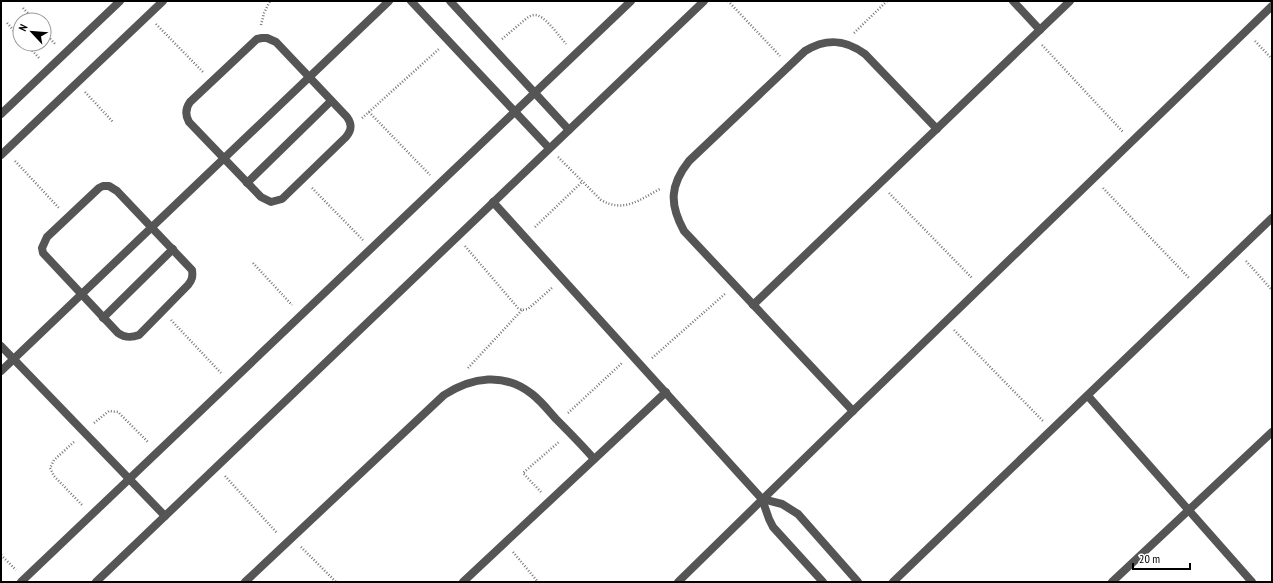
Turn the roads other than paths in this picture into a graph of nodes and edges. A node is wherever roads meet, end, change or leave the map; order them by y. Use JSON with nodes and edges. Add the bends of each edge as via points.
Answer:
{"nodes":[{"id":1,"x":120,"y":1,"type":"edge"},
{"id":2,"x":163,"y":1,"type":"edge"},
{"id":3,"x":389,"y":1,"type":"edge"},
{"id":4,"x":411,"y":1,"type":"edge"},
{"id":5,"x":450,"y":1,"type":"edge"},
{"id":6,"x":631,"y":1,"type":"edge"},
{"id":7,"x":704,"y":1,"type":"edge"},
{"id":8,"x":1013,"y":1,"type":"edge"},
{"id":9,"x":1070,"y":1,"type":"edge"},
{"id":10,"x":1272,"y":6,"type":"edge"},
{"id":11,"x":1040,"y":30,"type":"junction"},
{"id":12,"x":309,"y":77,"type":"junction"},
{"id":13,"x":535,"y":92,"type":"junction"},
{"id":14,"x":331,"y":101,"type":"junction"},
{"id":15,"x":514,"y":112,"type":"junction"},
{"id":16,"x":1,"y":114,"type":"edge"},
{"id":17,"x":937,"y":128,"type":"junction"},
{"id":18,"x":569,"y":130,"type":"junction"},
{"id":19,"x":549,"y":148,"type":"junction"},
{"id":20,"x":3,"y":153,"type":"edge"},
{"id":21,"x":224,"y":158,"type":"junction"},
{"id":22,"x":247,"y":183,"type":"junction"},
{"id":23,"x":493,"y":202,"type":"junction"},
{"id":24,"x":1272,"y":218,"type":"edge"},
{"id":25,"x":152,"y":227,"type":"junction"},
{"id":26,"x":173,"y":248,"type":"junction"},
{"id":27,"x":81,"y":295,"type":"junction"},
{"id":28,"x":753,"y":305,"type":"junction"},
{"id":29,"x":103,"y":318,"type":"junction"},
{"id":30,"x":1,"y":346,"type":"edge"},
{"id":31,"x":14,"y":359,"type":"junction"},
{"id":32,"x":1,"y":371,"type":"edge"},
{"id":33,"x":666,"y":392,"type":"junction"},
{"id":34,"x":1088,"y":396,"type":"junction"},
{"id":35,"x":853,"y":411,"type":"junction"},
{"id":36,"x":1272,"y":432,"type":"edge"},
{"id":37,"x":594,"y":459,"type":"junction"},
{"id":38,"x":129,"y":479,"type":"junction"},
{"id":39,"x":762,"y":499,"type":"junction"},
{"id":40,"x":1189,"y":510,"type":"junction"},
{"id":41,"x":165,"y":516,"type":"junction"},
{"id":42,"x":23,"y":581,"type":"edge"},
{"id":43,"x":96,"y":582,"type":"edge"},
{"id":44,"x":245,"y":582,"type":"edge"},
{"id":45,"x":463,"y":582,"type":"edge"},
{"id":46,"x":678,"y":582,"type":"edge"},
{"id":47,"x":823,"y":582,"type":"edge"},
{"id":48,"x":858,"y":582,"type":"edge"},
{"id":49,"x":893,"y":582,"type":"edge"},
{"id":50,"x":1112,"y":582,"type":"edge"},
{"id":51,"x":1252,"y":582,"type":"edge"}],
"edges":[{"from":1,"to":16,"type":"street"},
{"from":2,"to":20,"type":"street"},
{"from":3,"to":12,"type":"street"},
{"from":4,"to":15,"type":"street"},
{"from":5,"to":13,"type":"street"},
{"from":6,"to":13,"type":"street"},
{"from":7,"to":18,"type":"street"},
{"from":8,"to":11,"type":"street"},
{"from":9,"to":11,"type":"street"},
{"from":10,"to":35,"type":"street"},
{"from":11,"to":17,"type":"street"},
{"from":12,"to":14,"type":"street"},
{"from":12,"to":21,"type":"street"},
{"from":12,"to":21,"type":"street","via":[[276,42],[262,38],[257,39],[212,81],[190,102],[185,112],[189,122]]},
{"from":13,"to":15,"type":"street"},
{"from":13,"to":18,"type":"street"},
{"from":14,"to":22,"type":"street"},
{"from":14,"to":22,"type":"street","via":[[350,122],[350,133],[346,137],[282,199],[266,200]]},
{"from":15,"to":19,"type":"street"},
{"from":15,"to":38,"type":"street"},
{"from":17,"to":28,"type":"street"},
{"from":17,"to":28,"type":"street","via":[[865,54],[851,45],[833,41],[823,42],[805,51],[689,161],[681,171],[673,195],[677,220],[684,231]]},
{"from":18,"to":19,"type":"street"},
{"from":19,"to":23,"type":"street"},
{"from":21,"to":22,"type":"street"},
{"from":21,"to":25,"type":"street"},
{"from":23,"to":33,"type":"street"},
{"from":23,"to":41,"type":"street"},
{"from":24,"to":34,"type":"street"},
{"from":25,"to":26,"type":"street"},
{"from":25,"to":27,"type":"street"},
{"from":25,"to":27,"type":"street","via":[[118,191],[109,186],[98,188],[47,237],[42,248],[46,258]]},
{"from":26,"to":29,"type":"street"},
{"from":26,"to":29,"type":"street","via":[[192,270],[193,276],[188,285],[139,335],[128,338],[122,336]]},
{"from":27,"to":29,"type":"street"},
{"from":27,"to":31,"type":"street"},
{"from":28,"to":35,"type":"street"},
{"from":30,"to":31,"type":"street"},
{"from":31,"to":32,"type":"street"},
{"from":31,"to":38,"type":"street"},
{"from":33,"to":37,"type":"street"},
{"from":33,"to":39,"type":"street"},
{"from":34,"to":40,"type":"street"},
{"from":34,"to":49,"type":"street"},
{"from":35,"to":39,"type":"street"},
{"from":36,"to":40,"type":"street"},
{"from":37,"to":44,"type":"street","via":[[532,394],[521,387],[495,379],[468,382],[444,395]]},
{"from":37,"to":45,"type":"street"},
{"from":38,"to":41,"type":"street"},
{"from":38,"to":42,"type":"street"},
{"from":39,"to":46,"type":"street"},
{"from":39,"to":47,"type":"street","via":[[773,527]]},
{"from":39,"to":48,"type":"street","via":[[782,504],[798,514]]},
{"from":40,"to":50,"type":"street"},
{"from":40,"to":51,"type":"street"},
{"from":41,"to":43,"type":"street"}]}
